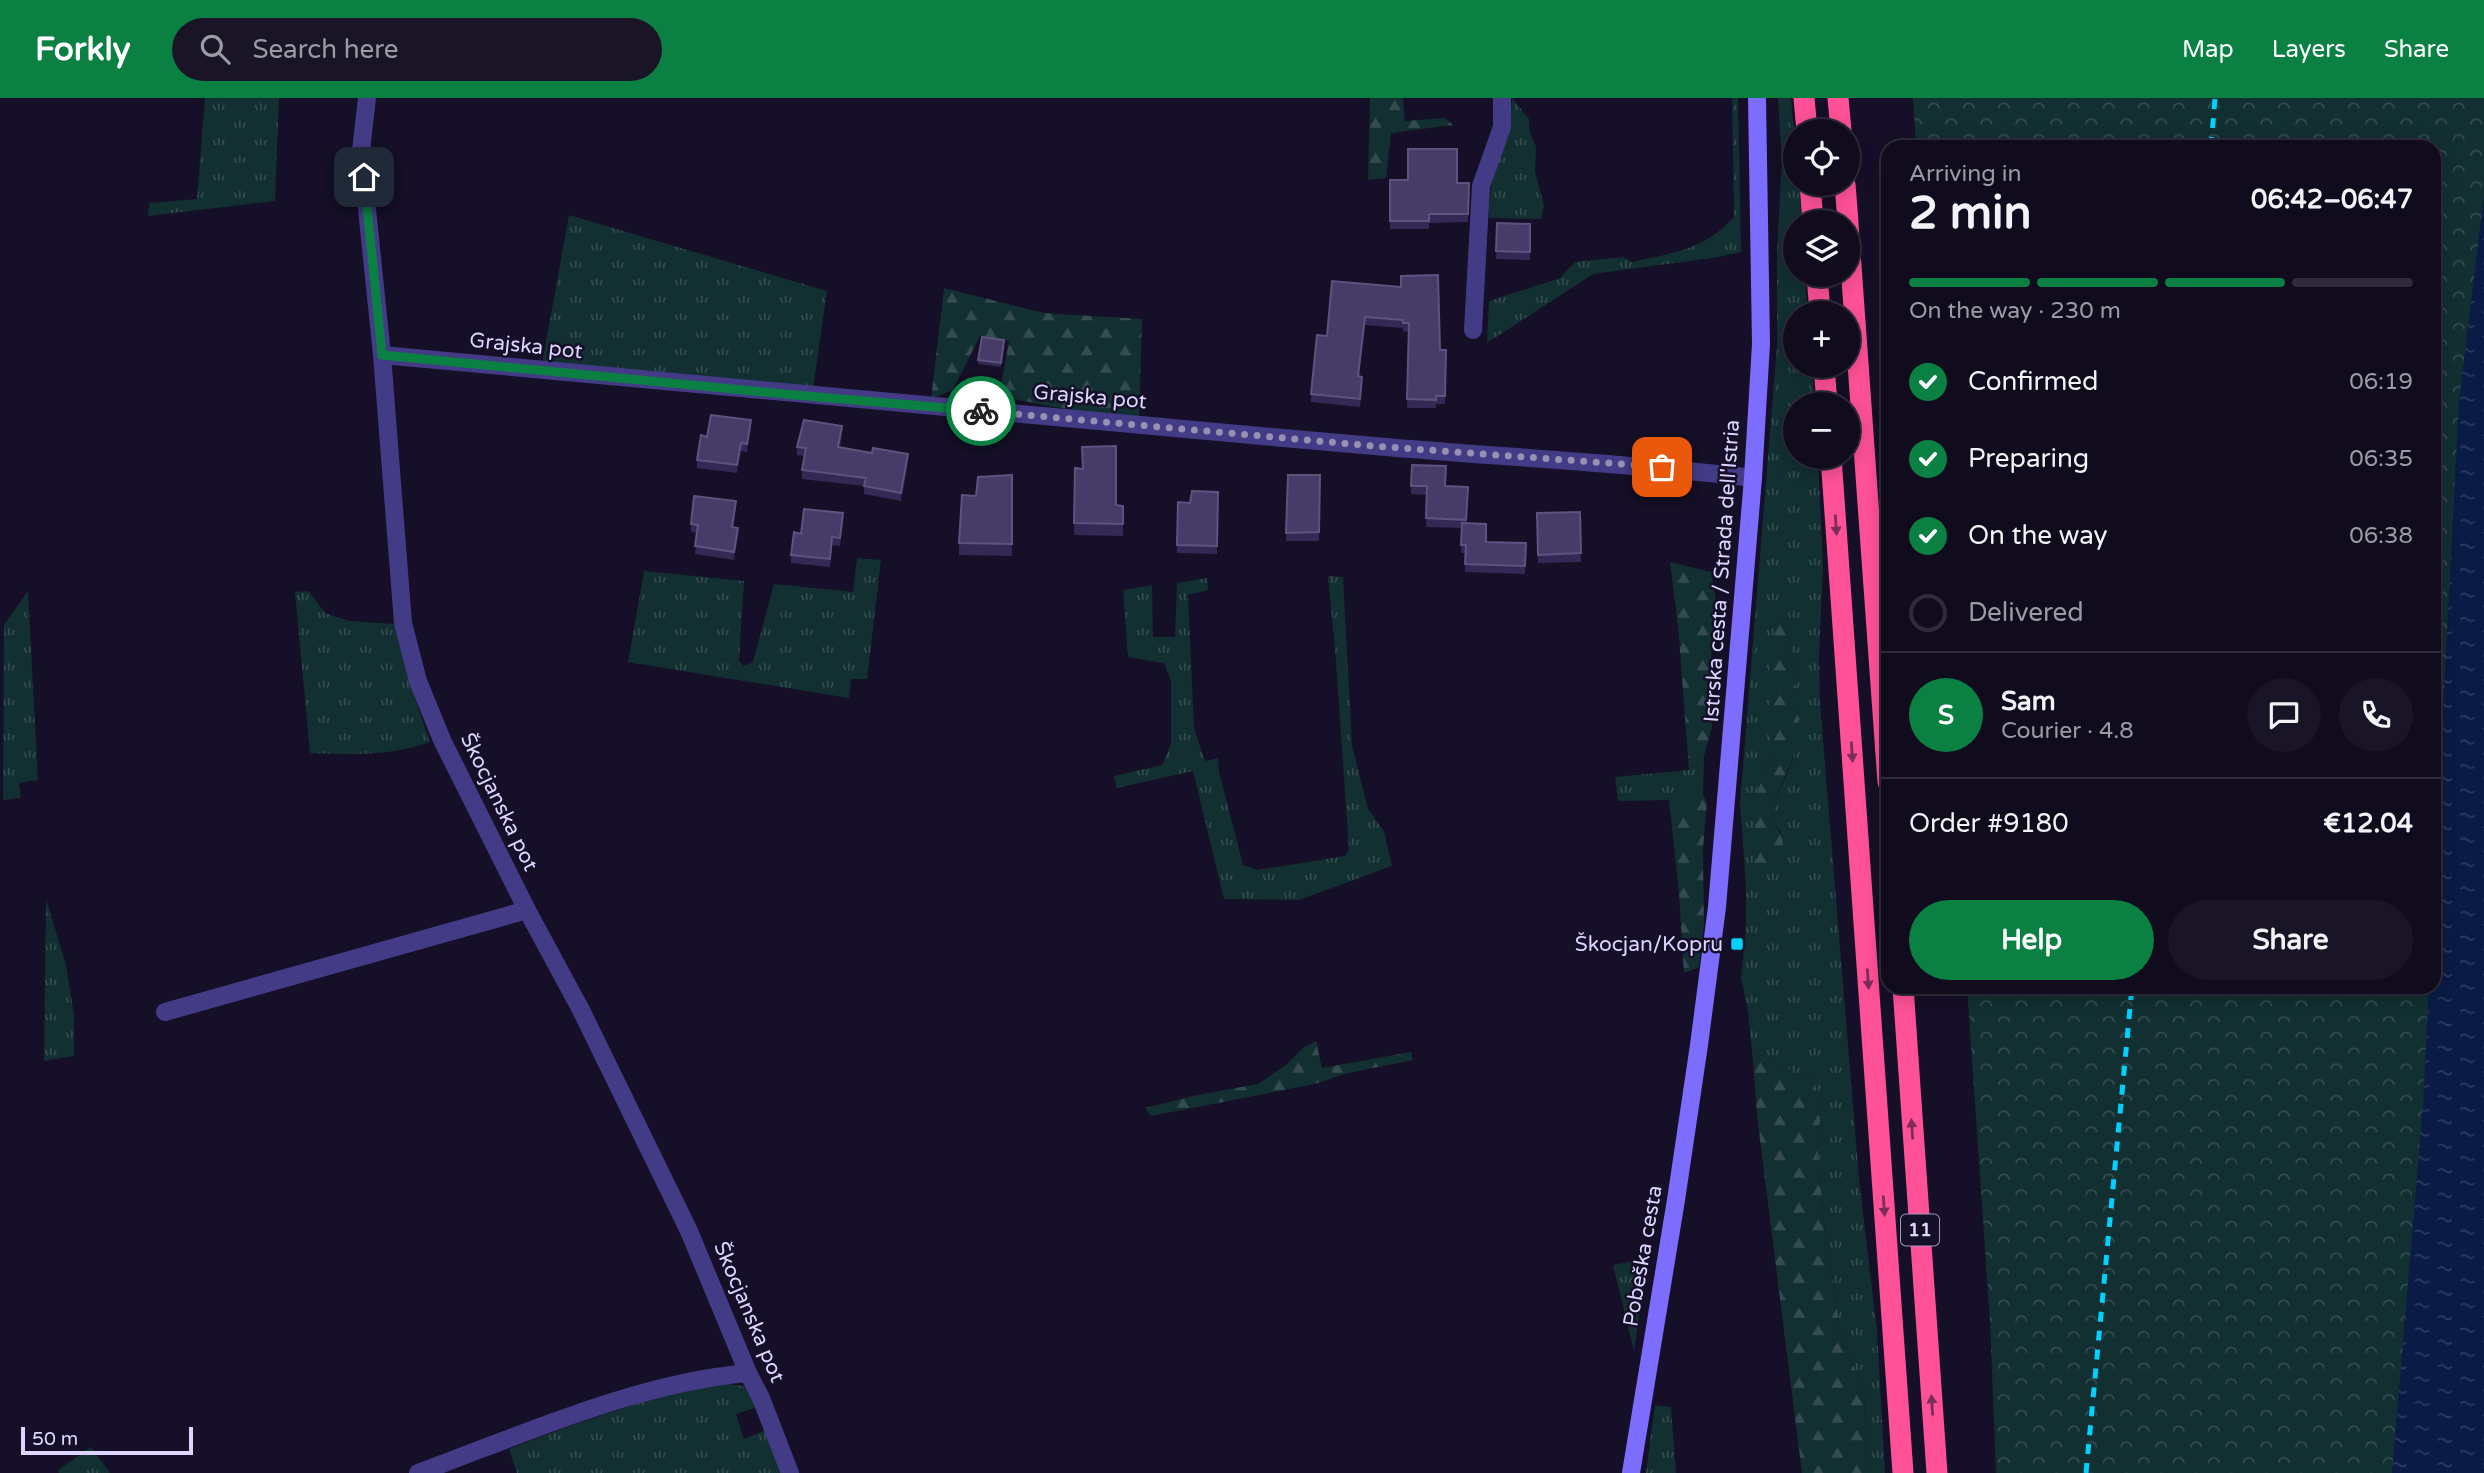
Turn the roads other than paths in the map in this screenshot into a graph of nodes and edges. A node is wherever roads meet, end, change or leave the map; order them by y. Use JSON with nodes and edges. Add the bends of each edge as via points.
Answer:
{"nodes":[{"id":1,"x":367,"y":98,"type":"edge"},
{"id":2,"x":1502,"y":98,"type":"edge"},
{"id":3,"x":1757,"y":98,"type":"edge"},
{"id":4,"x":1804,"y":98,"type":"edge"},
{"id":5,"x":1839,"y":98,"type":"edge"},
{"id":6,"x":1806,"y":119,"type":"edge"},
{"id":7,"x":1840,"y":119,"type":"edge"},
{"id":8,"x":1853,"y":287,"type":"edge"},
{"id":9,"x":1473,"y":330,"type":"dead end"},
{"id":10,"x":382,"y":355,"type":"junction"},
{"id":11,"x":1832,"y":469,"type":"edge"},
{"id":12,"x":1753,"y":478,"type":"junction"},
{"id":13,"x":1881,"y":684,"type":"edge"},
{"id":14,"x":527,"y":910,"type":"junction"},
{"id":15,"x":1903,"y":994,"type":"edge"},
{"id":16,"x":165,"y":1012,"type":"dead end"},
{"id":17,"x":1699,"y":1045,"type":"joint"},
{"id":18,"x":748,"y":1373,"type":"junction"},
{"id":19,"x":418,"y":1473,"type":"edge"},
{"id":20,"x":790,"y":1473,"type":"edge"},
{"id":21,"x":1631,"y":1473,"type":"edge"},
{"id":22,"x":1903,"y":1473,"type":"edge"},
{"id":23,"x":1937,"y":1473,"type":"edge"}],
"edges":[{"from":1,"to":10,"type":"street","name":"Škocjanska pot","via":[[361,151]]},
{"from":2,"to":9,"type":"street","via":[[1502,127],[1481,186]]},
{"from":3,"to":12,"type":"street","name":"Istrska cesta / Strada dell'Istria","via":[[1761,344]]},
{"from":4,"to":6,"type":"highway"},
{"from":5,"to":7,"type":"highway"},
{"from":8,"to":13,"type":"highway"},
{"from":10,"to":12,"type":"street","name":"Grajska pot"},
{"from":10,"to":14,"type":"street","name":"Škocjanska pot","via":[[403,623],[418,681],[442,740]]},
{"from":11,"to":22,"type":"highway","number":"11","one_way":true},
{"from":12,"to":17,"type":"street","name":"Istrska cesta / Strada dell'Istria","via":[[1717,907]]},
{"from":14,"to":16,"type":"street"},
{"from":14,"to":18,"type":"street","name":"Škocjanska pot","via":[[689,1231]]},
{"from":23,"to":15,"type":"highway","number":"11","one_way":true},
{"from":17,"to":21,"type":"street","name":"Pobeška cesta"},
{"from":18,"to":19,"type":"street","via":[[715,1376],[623,1399]]},
{"from":18,"to":20,"type":"street","name":"Škocjanska pot"}]}
